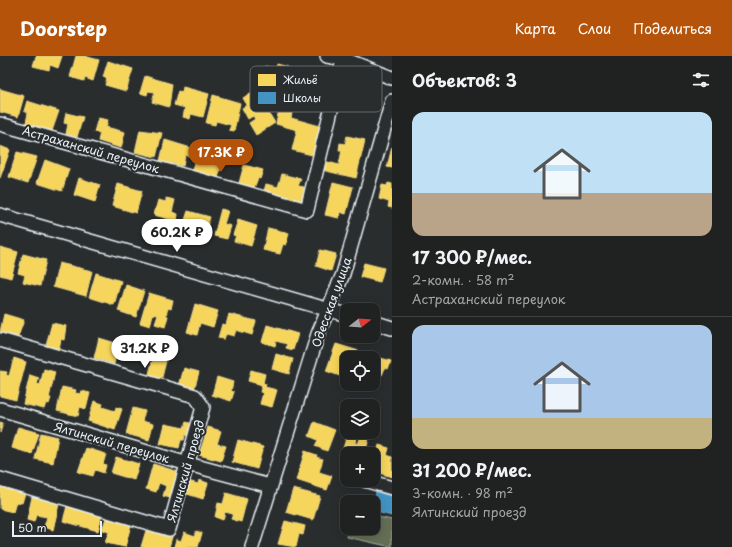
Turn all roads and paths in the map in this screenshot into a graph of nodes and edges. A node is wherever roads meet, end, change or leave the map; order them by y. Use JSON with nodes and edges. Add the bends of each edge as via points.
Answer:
{"nodes":[{"id":1,"x":327,"y":56,"type":"edge"},
{"id":2,"x":344,"y":57,"type":"edge"},
{"id":3,"x":365,"y":66,"type":"edge"},
{"id":4,"x":382,"y":74,"type":"edge"},
{"id":5,"x":392,"y":78,"type":"edge"},
{"id":6,"x":392,"y":101,"type":"edge"},
{"id":7,"x":331,"y":112,"type":"edge"},
{"id":8,"x":0,"y":124,"type":"edge"},
{"id":9,"x":0,"y":215,"type":"edge"},
{"id":10,"x":328,"y":309,"type":"junction"},
{"id":11,"x":340,"y":313,"type":"edge"},
{"id":12,"x":380,"y":324,"type":"edge"},
{"id":13,"x":392,"y":328,"type":"edge"},
{"id":14,"x":0,"y":340,"type":"edge"},
{"id":15,"x":0,"y":409,"type":"edge"},
{"id":16,"x":188,"y":464,"type":"junction"},
{"id":17,"x":0,"y":479,"type":"edge"},
{"id":18,"x":380,"y":485,"type":"edge"},
{"id":19,"x":270,"y":486,"type":"junction"},
{"id":20,"x":392,"y":488,"type":"edge"},
{"id":21,"x":252,"y":547,"type":"edge"}],
"edges":[{"from":1,"to":2,"type":"street"},
{"from":2,"to":3,"type":"street"},
{"from":4,"to":5,"type":"street"},
{"from":6,"to":10,"type":"street","name":"Одесская улица","via":[[343,274]]},
{"from":7,"to":8,"type":"street","name":"Астраханский переулок","via":[[307,210]]},
{"from":9,"to":10,"type":"street"},
{"from":10,"to":11,"type":"street"},
{"from":10,"to":19,"type":"street","name":"Одесская улица"},
{"from":12,"to":13,"type":"street"},
{"from":14,"to":16,"type":"street","name":"Ялтинский проезд","via":[[195,396],[203,407]]},
{"from":15,"to":16,"type":"street","name":"Ялтинский переулок"},
{"from":16,"to":17,"type":"street","name":"Ялтинский проезд","via":[[169,528]]},
{"from":16,"to":19,"type":"street","name":"Ялтинский переулок"},
{"from":18,"to":20,"type":"street"},
{"from":19,"to":21,"type":"street","name":"Одесская улица"}]}
